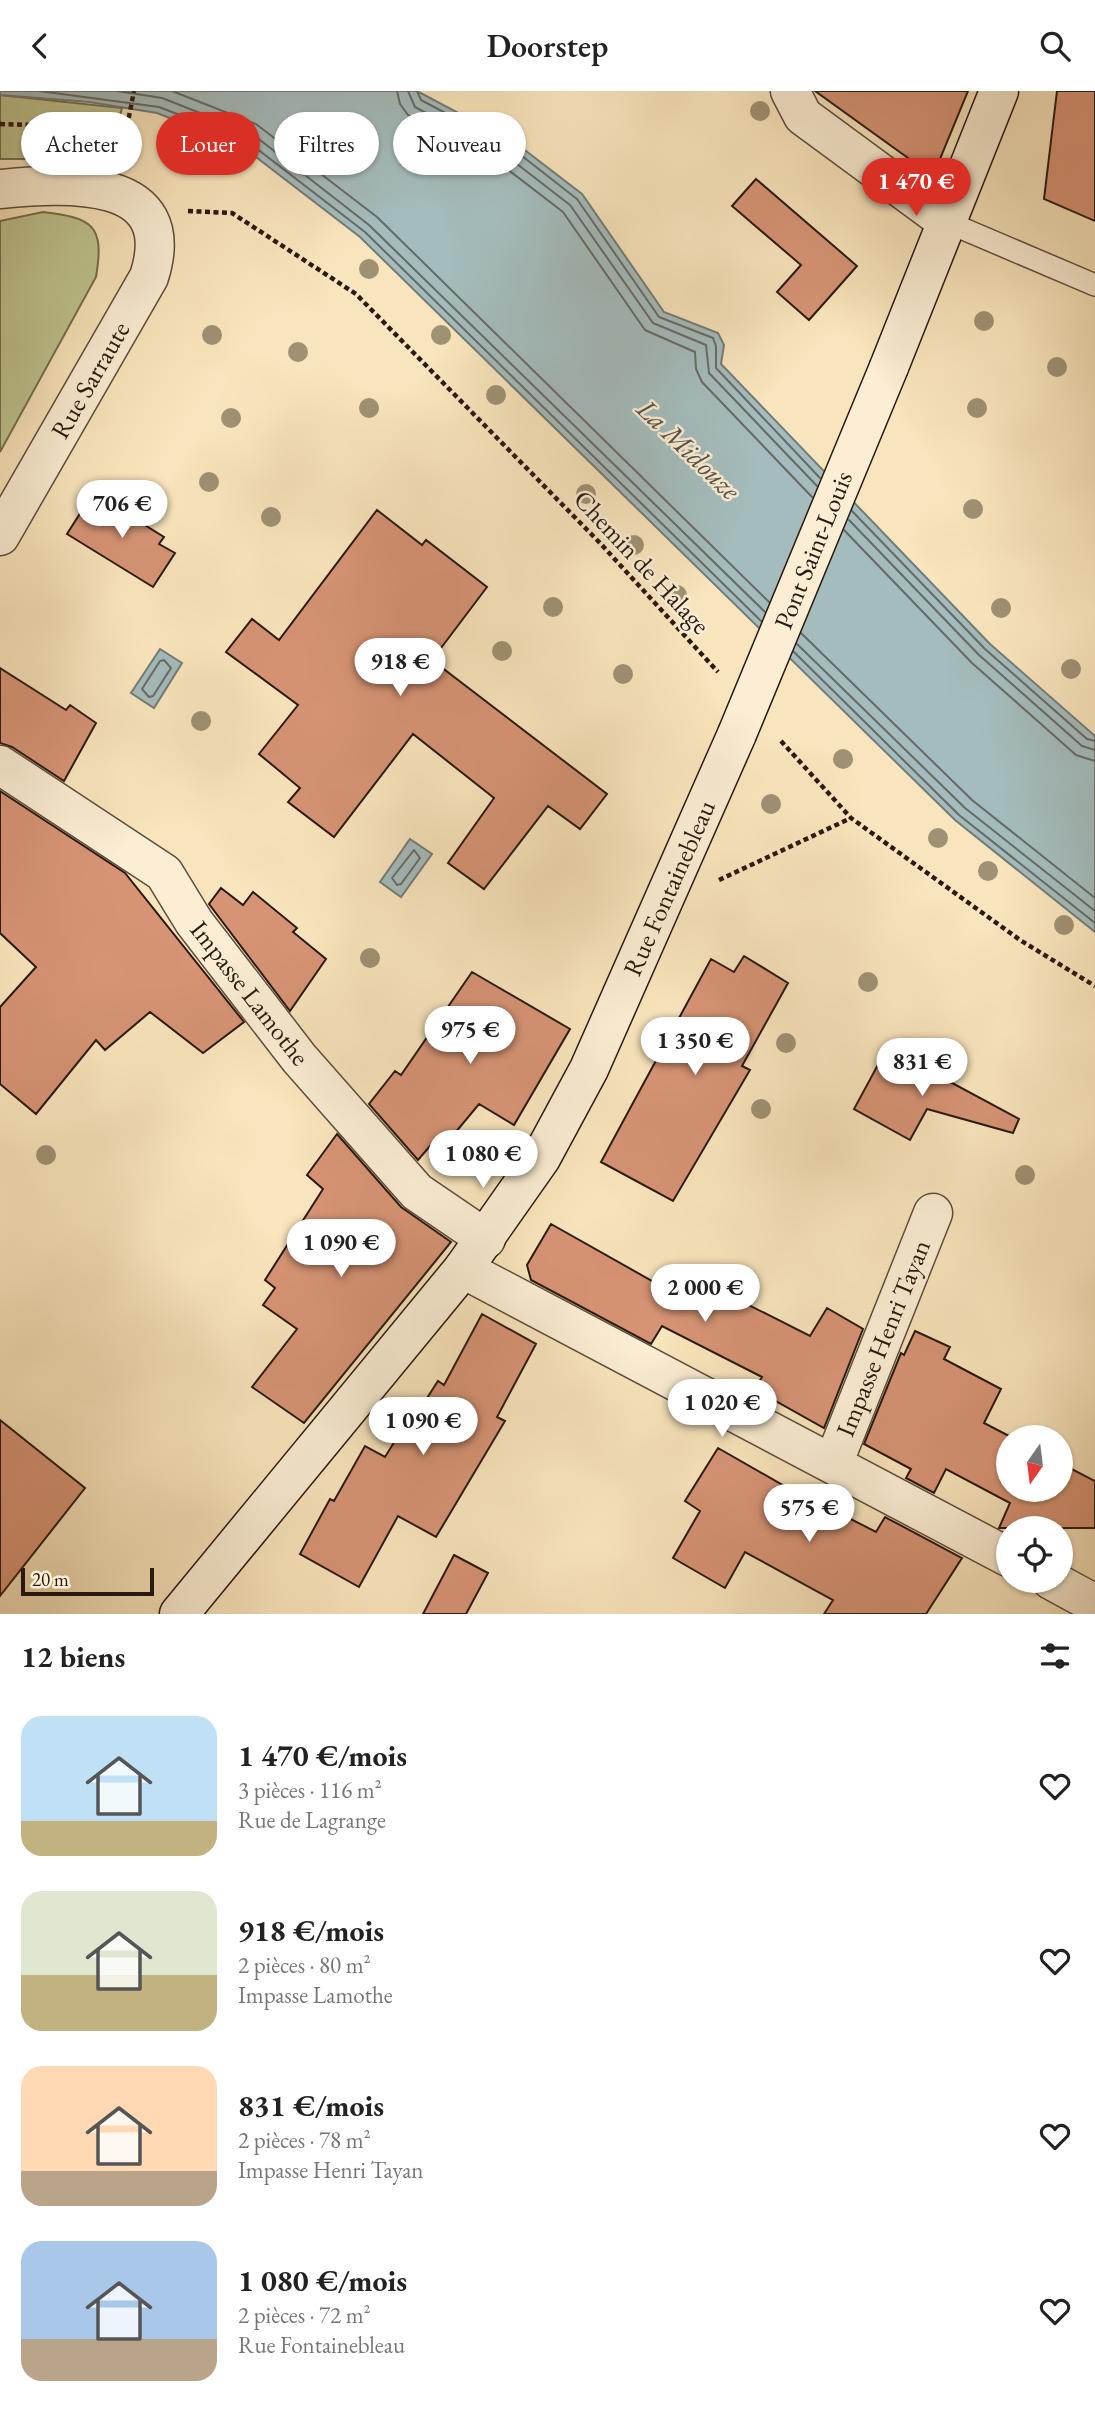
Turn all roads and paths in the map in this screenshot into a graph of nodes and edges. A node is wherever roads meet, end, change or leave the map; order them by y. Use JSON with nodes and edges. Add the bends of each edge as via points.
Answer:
{"nodes":[{"id":1,"x":134,"y":91,"type":"edge"},
{"id":2,"x":790,"y":91,"type":"edge"},
{"id":3,"x":999,"y":91,"type":"edge"},
{"id":4,"x":130,"y":112,"type":"edge"},
{"id":5,"x":0,"y":189,"type":"edge"},
{"id":6,"x":146,"y":218,"type":"junction"},
{"id":7,"x":947,"y":222,"type":"junction"},
{"id":8,"x":1095,"y":285,"type":"edge"},
{"id":9,"x":0,"y":536,"type":"edge"},
{"id":10,"x":721,"y":676,"type":"dead end"},
{"id":11,"x":737,"y":734,"type":"joint"},
{"id":12,"x":777,"y":737,"type":"dead end"},
{"id":13,"x":0,"y":765,"type":"edge"},
{"id":14,"x":851,"y":818,"type":"junction"},
{"id":15,"x":661,"y":907,"type":"junction"},
{"id":16,"x":1095,"y":986,"type":"edge"},
{"id":17,"x":933,"y":1213,"type":"dead end"},
{"id":18,"x":486,"y":1239,"type":"junction"},
{"id":19,"x":463,"y":1269,"type":"junction"},
{"id":20,"x":833,"y":1464,"type":"junction"},
{"id":21,"x":996,"y":1551,"type":"edge"},
{"id":22,"x":1073,"y":1592,"type":"edge"},
{"id":23,"x":1095,"y":1604,"type":"edge"},
{"id":24,"x":179,"y":1614,"type":"edge"}],
"edges":[{"from":1,"to":4,"type":"path","bridge":true},
{"from":2,"to":7,"type":"street","via":[[803,116]]},
{"from":3,"to":7,"type":"street","name":"Pont Saint-Louis"},
{"from":5,"to":6,"type":"street","via":[[54,184],[108,189],[133,203]]},
{"from":6,"to":9,"type":"street","name":"Rue Sarraute","via":[[156,254],[149,277]]},
{"from":6,"to":10,"type":"path","name":"Chemin de Halage","via":[[181,210],[232,213],[356,293],[600,543]]},
{"from":7,"to":8,"type":"lane"},
{"from":7,"to":11,"type":"street","name":"Pont Saint-Louis","bridge":true},
{"from":11,"to":15,"type":"street","name":"Rue Fontainebleau"},
{"from":12,"to":14,"type":"path"},
{"from":13,"to":18,"type":"street","name":"Impasse Lamothe","via":[[164,873],[194,922],[299,1058],[417,1192]]},
{"from":14,"to":15,"type":"path"},
{"from":14,"to":16,"type":"path","via":[[1020,940]]},
{"from":15,"to":18,"type":"street","name":"Rue Fontainebleau","via":[[572,1103]]},
{"from":17,"to":20,"type":"street","name":"Impasse Henri Tayan"},
{"from":18,"to":19,"type":"street","name":"Rue Fontainebleau"},
{"from":19,"to":20,"type":"street"},
{"from":19,"to":24,"type":"street","name":"Rue Fontainebleau"},
{"from":20,"to":21,"type":"street"},
{"from":22,"to":23,"type":"street"}]}
